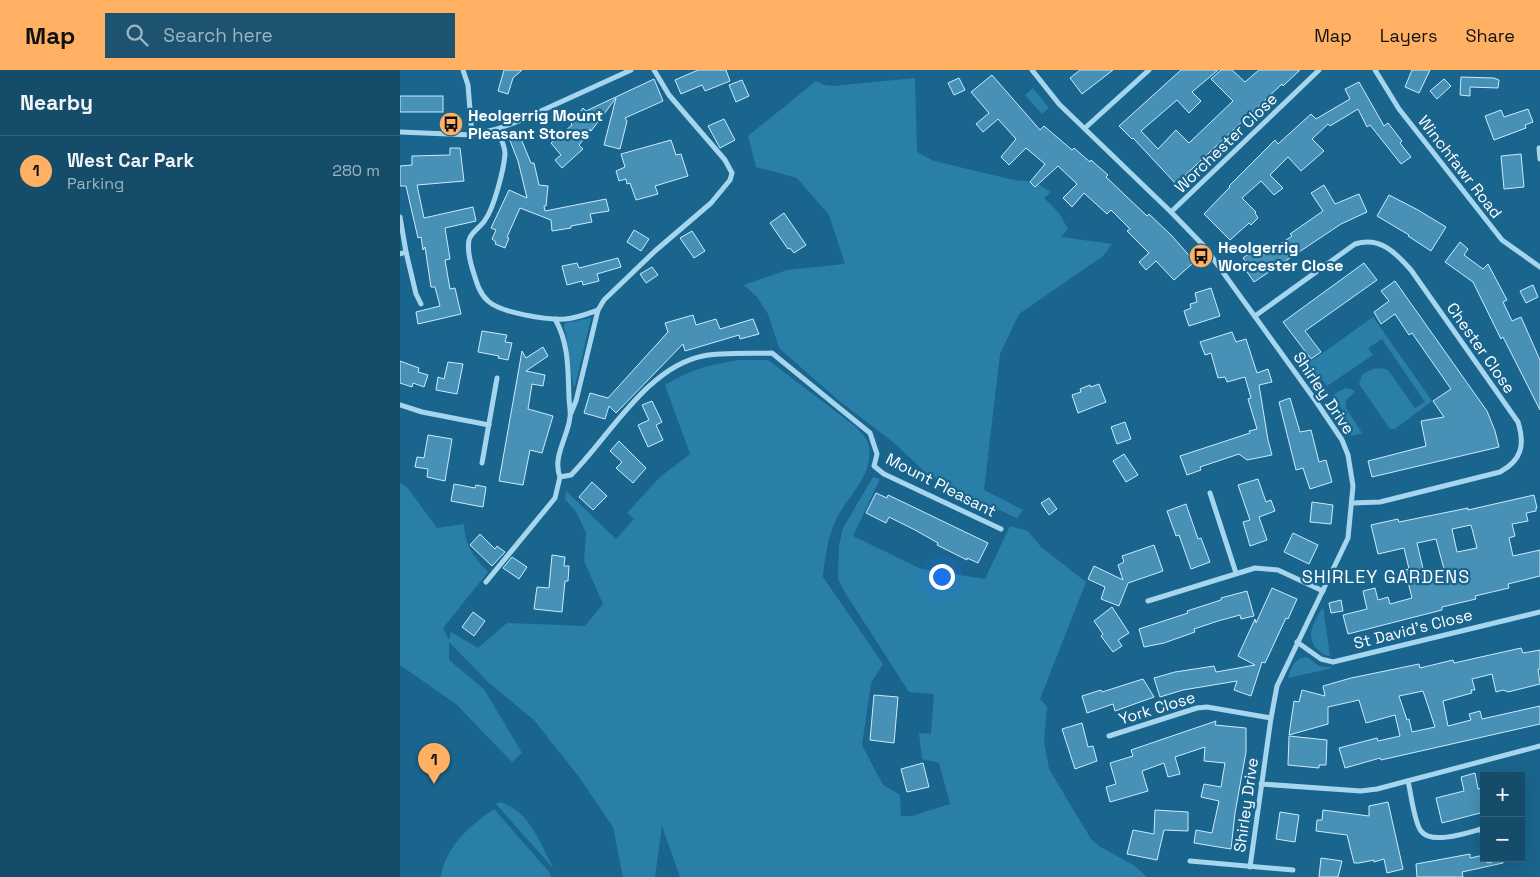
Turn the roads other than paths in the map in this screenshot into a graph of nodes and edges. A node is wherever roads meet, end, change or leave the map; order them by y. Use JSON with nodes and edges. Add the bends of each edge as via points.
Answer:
{"nodes":[{"id":1,"x":463,"y":70,"type":"edge"},
{"id":2,"x":629,"y":70,"type":"edge"},
{"id":3,"x":654,"y":70,"type":"edge"},
{"id":4,"x":1032,"y":70,"type":"edge"},
{"id":5,"x":1149,"y":70,"type":"edge"},
{"id":6,"x":1319,"y":70,"type":"edge"},
{"id":7,"x":1374,"y":70,"type":"edge"},
{"id":8,"x":1085,"y":128,"type":"junction"},
{"id":9,"x":497,"y":129,"type":"junction"},
{"id":10,"x":400,"y":132,"type":"edge"},
{"id":11,"x":472,"y":135,"type":"junction"},
{"id":12,"x":1539,"y":148,"type":"edge"},
{"id":13,"x":1540,"y":159,"type":"edge"},
{"id":14,"x":1172,"y":212,"type":"junction"},
{"id":15,"x":400,"y":217,"type":"edge"},
{"id":16,"x":406,"y":252,"type":"junction"},
{"id":17,"x":400,"y":254,"type":"edge"},
{"id":18,"x":1540,"y":267,"type":"edge"},
{"id":19,"x":421,"y":304,"type":"dead end"},
{"id":20,"x":598,"y":310,"type":"junction"},
{"id":21,"x":1255,"y":316,"type":"junction"},
{"id":22,"x":555,"y":319,"type":"junction"},
{"id":23,"x":497,"y":378,"type":"dead end"},
{"id":24,"x":400,"y":405,"type":"edge"},
{"id":25,"x":570,"y":416,"type":"junction"},
{"id":26,"x":489,"y":425,"type":"junction"},
{"id":27,"x":482,"y":463,"type":"dead end"},
{"id":28,"x":560,"y":477,"type":"junction"},
{"id":29,"x":1210,"y":493,"type":"dead end"},
{"id":30,"x":1352,"y":503,"type":"junction"},
{"id":31,"x":1001,"y":529,"type":"dead end"},
{"id":32,"x":1236,"y":573,"type":"junction"},
{"id":33,"x":486,"y":582,"type":"dead end"},
{"id":34,"x":1322,"y":591,"type":"junction"},
{"id":35,"x":1148,"y":601,"type":"dead end"},
{"id":36,"x":1540,"y":612,"type":"edge"},
{"id":37,"x":1297,"y":642,"type":"junction"},
{"id":38,"x":1271,"y":718,"type":"junction"},
{"id":39,"x":1109,"y":736,"type":"dead end"},
{"id":40,"x":1540,"y":746,"type":"edge"},
{"id":41,"x":1408,"y":781,"type":"junction"},
{"id":42,"x":1262,"y":784,"type":"junction"},
{"id":43,"x":1480,"y":830,"type":"edge"},
{"id":44,"x":1190,"y":861,"type":"dead end"},
{"id":45,"x":1250,"y":867,"type":"junction"},
{"id":46,"x":1294,"y":870,"type":"dead end"}],
"edges":[{"from":1,"to":11,"type":"street","via":[[468,85]]},
{"from":2,"to":9,"type":"street"},
{"from":3,"to":20,"type":"street","via":[[669,95],[725,160],[732,173],[711,203],[655,251],[604,300]]},
{"from":4,"to":8,"type":"street","name":"Shirley Drive","via":[[1059,104]]},
{"from":5,"to":8,"type":"street"},
{"from":6,"to":14,"type":"street","name":"Worchester Close"},
{"from":7,"to":18,"type":"street","name":"Winchfawr Road","via":[[1399,110],[1502,240]]},
{"from":8,"to":14,"type":"street","name":"Shirley Drive"},
{"from":9,"to":11,"type":"street"},
{"from":9,"to":22,"type":"street","via":[[505,154],[489,214],[468,241],[472,269],[487,301],[510,312]]},
{"from":10,"to":11,"type":"street"},
{"from":12,"to":13,"type":"street"},
{"from":14,"to":21,"type":"street","name":"Shirley Drive","via":[[1216,261]]},
{"from":15,"to":16,"type":"street"},
{"from":16,"to":17,"type":"street"},
{"from":16,"to":19,"type":"street"},
{"from":20,"to":22,"type":"street","via":[[578,317]]},
{"from":20,"to":25,"type":"street"},
{"from":21,"to":30,"type":"street","name":"Shirley Drive","via":[[1342,440],[1351,470]]},
{"from":21,"to":30,"type":"street","name":"Chester Close","via":[[1355,244],[1364,241],[1385,246],[1397,253],[1411,270],[1518,422],[1521,448],[1517,458],[1500,472],[1380,502]]},
{"from":22,"to":25,"type":"street","via":[[561,330],[570,377]]},
{"from":23,"to":26,"type":"street"},
{"from":24,"to":26,"type":"street"},
{"from":25,"to":28,"type":"street","via":[[557,460]]},
{"from":26,"to":27,"type":"street"},
{"from":28,"to":31,"type":"street","name":"Mount Pleasant","via":[[570,475],[664,373],[704,356],[772,353],[870,433],[877,454],[874,466],[884,474]]},
{"from":28,"to":33,"type":"street","via":[[555,498]]},
{"from":29,"to":32,"type":"street"},
{"from":30,"to":34,"type":"street","name":"Shirley Drive","via":[[1348,538]]},
{"from":32,"to":34,"type":"street","via":[[1255,568],[1278,570]]},
{"from":32,"to":35,"type":"street"},
{"from":34,"to":37,"type":"street","name":"Shirley Drive"},
{"from":36,"to":37,"type":"street","name":"St David's Close","via":[[1333,662],[1321,659]]},
{"from":37,"to":38,"type":"street","name":"Shirley Drive","via":[[1277,686]]},
{"from":38,"to":39,"type":"street","name":"York Close","via":[[1197,708]]},
{"from":38,"to":42,"type":"street","name":"Shirley Drive"},
{"from":40,"to":41,"type":"street"},
{"from":41,"to":42,"type":"street","via":[[1361,791]]},
{"from":41,"to":43,"type":"street","via":[[1422,832],[1440,838]]},
{"from":42,"to":45,"type":"street","name":"Shirley Drive"},
{"from":44,"to":45,"type":"street","name":"Shirley Drive"},
{"from":45,"to":46,"type":"street","name":"Shirley Drive"}]}
